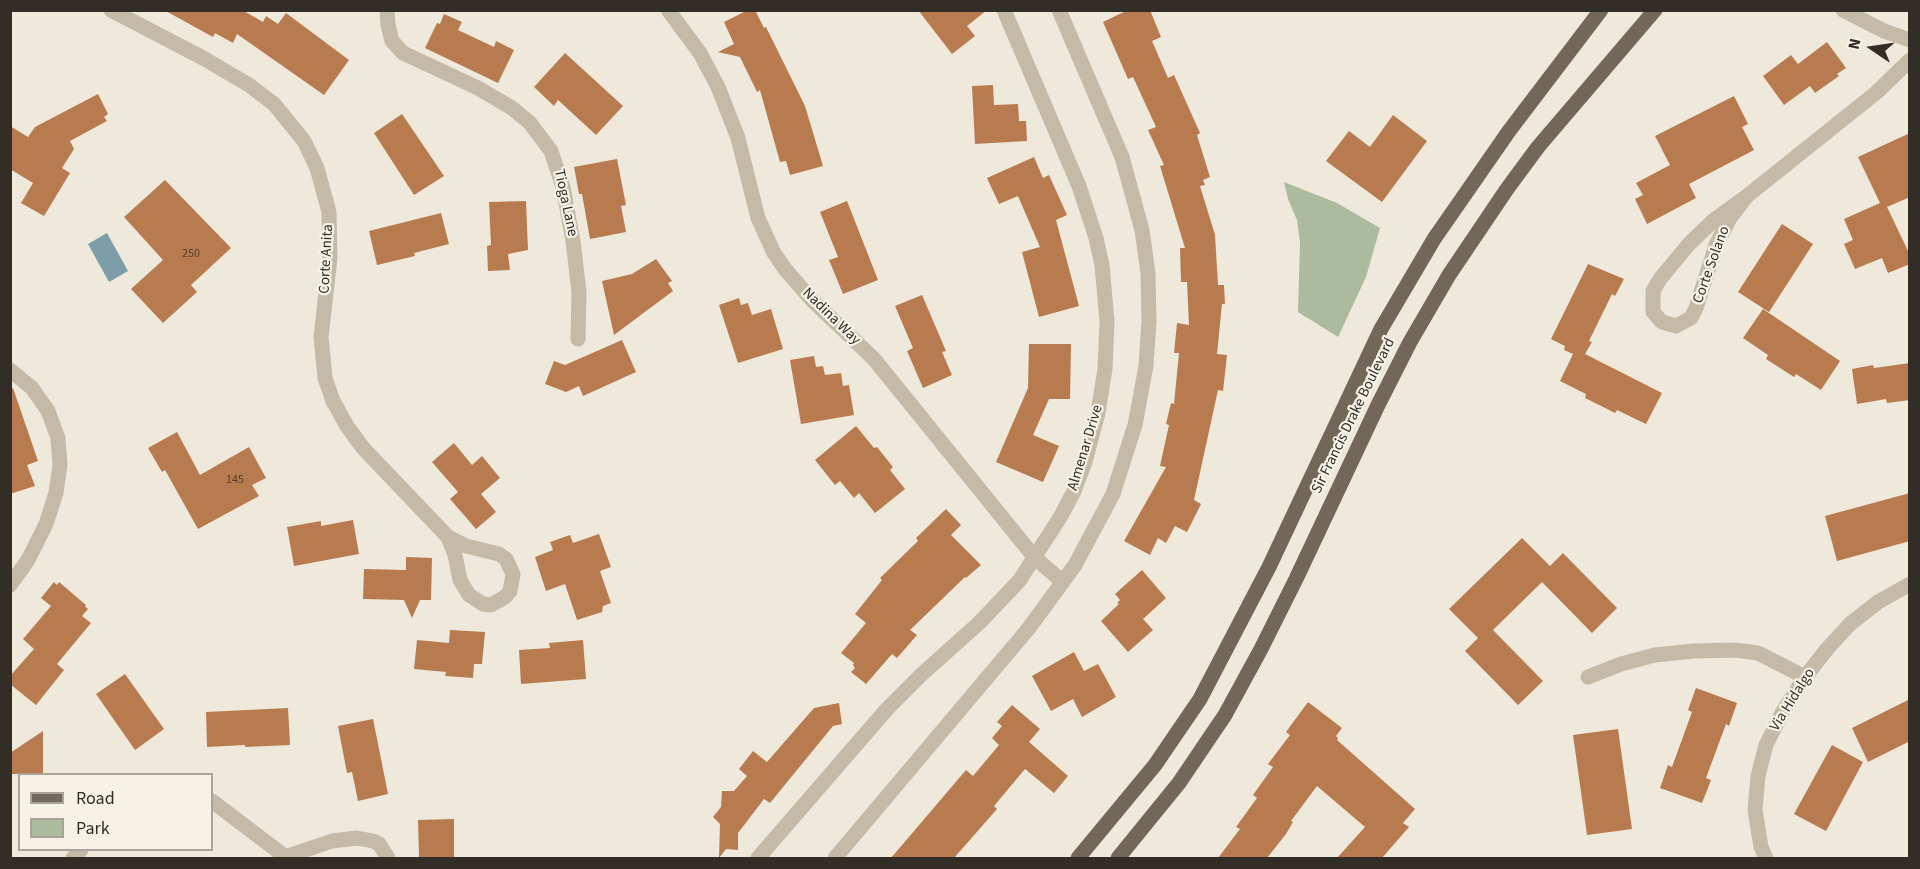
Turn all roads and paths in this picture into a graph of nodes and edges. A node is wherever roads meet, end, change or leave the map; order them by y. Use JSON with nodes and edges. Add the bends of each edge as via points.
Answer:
{"nodes":[{"id":1,"x":111,"y":10,"type":"edge"},
{"id":2,"x":387,"y":10,"type":"edge"},
{"id":3,"x":668,"y":10,"type":"edge"},
{"id":4,"x":1004,"y":10,"type":"edge"},
{"id":5,"x":1059,"y":10,"type":"edge"},
{"id":6,"x":1601,"y":10,"type":"edge"},
{"id":7,"x":1655,"y":10,"type":"edge"},
{"id":8,"x":1843,"y":10,"type":"edge"},
{"id":9,"x":1910,"y":40,"type":"edge"},
{"id":10,"x":1910,"y":60,"type":"edge"},
{"id":11,"x":1747,"y":196,"type":"junction"},
{"id":12,"x":578,"y":339,"type":"dead end"},
{"id":13,"x":10,"y":370,"type":"edge"},
{"id":14,"x":448,"y":537,"type":"junction"},
{"id":15,"x":1035,"y":558,"type":"junction"},
{"id":16,"x":1063,"y":582,"type":"junction"},
{"id":17,"x":1910,"y":584,"type":"edge"},
{"id":18,"x":10,"y":585,"type":"edge"},
{"id":19,"x":1588,"y":677,"type":"dead end"},
{"id":20,"x":1805,"y":677,"type":"junction"},
{"id":21,"x":213,"y":802,"type":"edge"},
{"id":22,"x":286,"y":858,"type":"edge"},
{"id":23,"x":388,"y":858,"type":"edge"},
{"id":24,"x":758,"y":858,"type":"edge"},
{"id":25,"x":835,"y":858,"type":"edge"},
{"id":26,"x":1078,"y":858,"type":"edge"},
{"id":27,"x":1118,"y":858,"type":"edge"},
{"id":28,"x":1766,"y":858,"type":"edge"}],
"edges":[{"from":1,"to":14,"type":"street","name":"Corte Anita","via":[[249,85],[274,104],[304,141],[322,182],[330,226],[321,337],[328,390],[363,448]]},
{"from":2,"to":12,"type":"street","name":"Tioga Lane","via":[[389,33],[397,48],[512,108],[530,123],[550,151],[563,187],[574,249],[579,292]]},
{"from":3,"to":15,"type":"street","name":"Nadina Way","via":[[700,53],[718,87],[738,138],[758,218],[779,261],[811,299],[874,359]]},
{"from":4,"to":15,"type":"street","name":"Almenar Drive","via":[[1089,213],[1102,265],[1106,303],[1105,369],[1093,432],[1074,490]]},
{"from":5,"to":16,"type":"street","via":[[1111,130],[1137,207],[1148,273],[1149,321],[1143,388],[1125,459],[1106,509]]},
{"from":6,"to":26,"type":"main road","name":"Sir Francis Drake Boulevard","via":[[1509,131],[1434,239],[1381,329],[1269,567],[1200,699],[1155,765]]},
{"from":7,"to":27,"type":"main road","name":"Sir Francis Drake Boulevard","via":[[1538,147],[1449,275],[1378,405],[1296,579],[1225,715],[1179,783]]},
{"from":8,"to":9,"type":"street"},
{"from":10,"to":11,"type":"street","name":"Corte Solano","via":[[1877,92]]},
{"from":11,"to":11,"type":"street","name":"Corte Solano","via":[[1714,220],[1660,279],[1653,291],[1652,304],[1655,316],[1662,322],[1676,326],[1691,318],[1716,245]]},
{"from":13,"to":18,"type":"street","via":[[32,388],[48,411],[58,438],[60,465],[44,530]]},
{"from":14,"to":14,"type":"street","name":"Corte Anita","via":[[460,580],[469,596],[491,605],[505,597],[513,574],[506,559]]},
{"from":15,"to":16,"type":"street","name":"Nadina Way"},
{"from":15,"to":24,"type":"street","name":"Almenar Drive","via":[[999,603],[871,726]]},
{"from":16,"to":25,"type":"street","via":[[1029,628]]},
{"from":17,"to":20,"type":"street","name":"Via Hidalgo","via":[[1850,624]]},
{"from":19,"to":20,"type":"street","via":[[1655,655],[1735,650],[1758,653]]},
{"from":20,"to":28,"type":"street","name":"Via Hidalgo","via":[[1766,745],[1758,776],[1755,810]]},
{"from":21,"to":22,"type":"street"},
{"from":22,"to":23,"type":"street","via":[[332,841],[357,838],[379,844]]}]}
